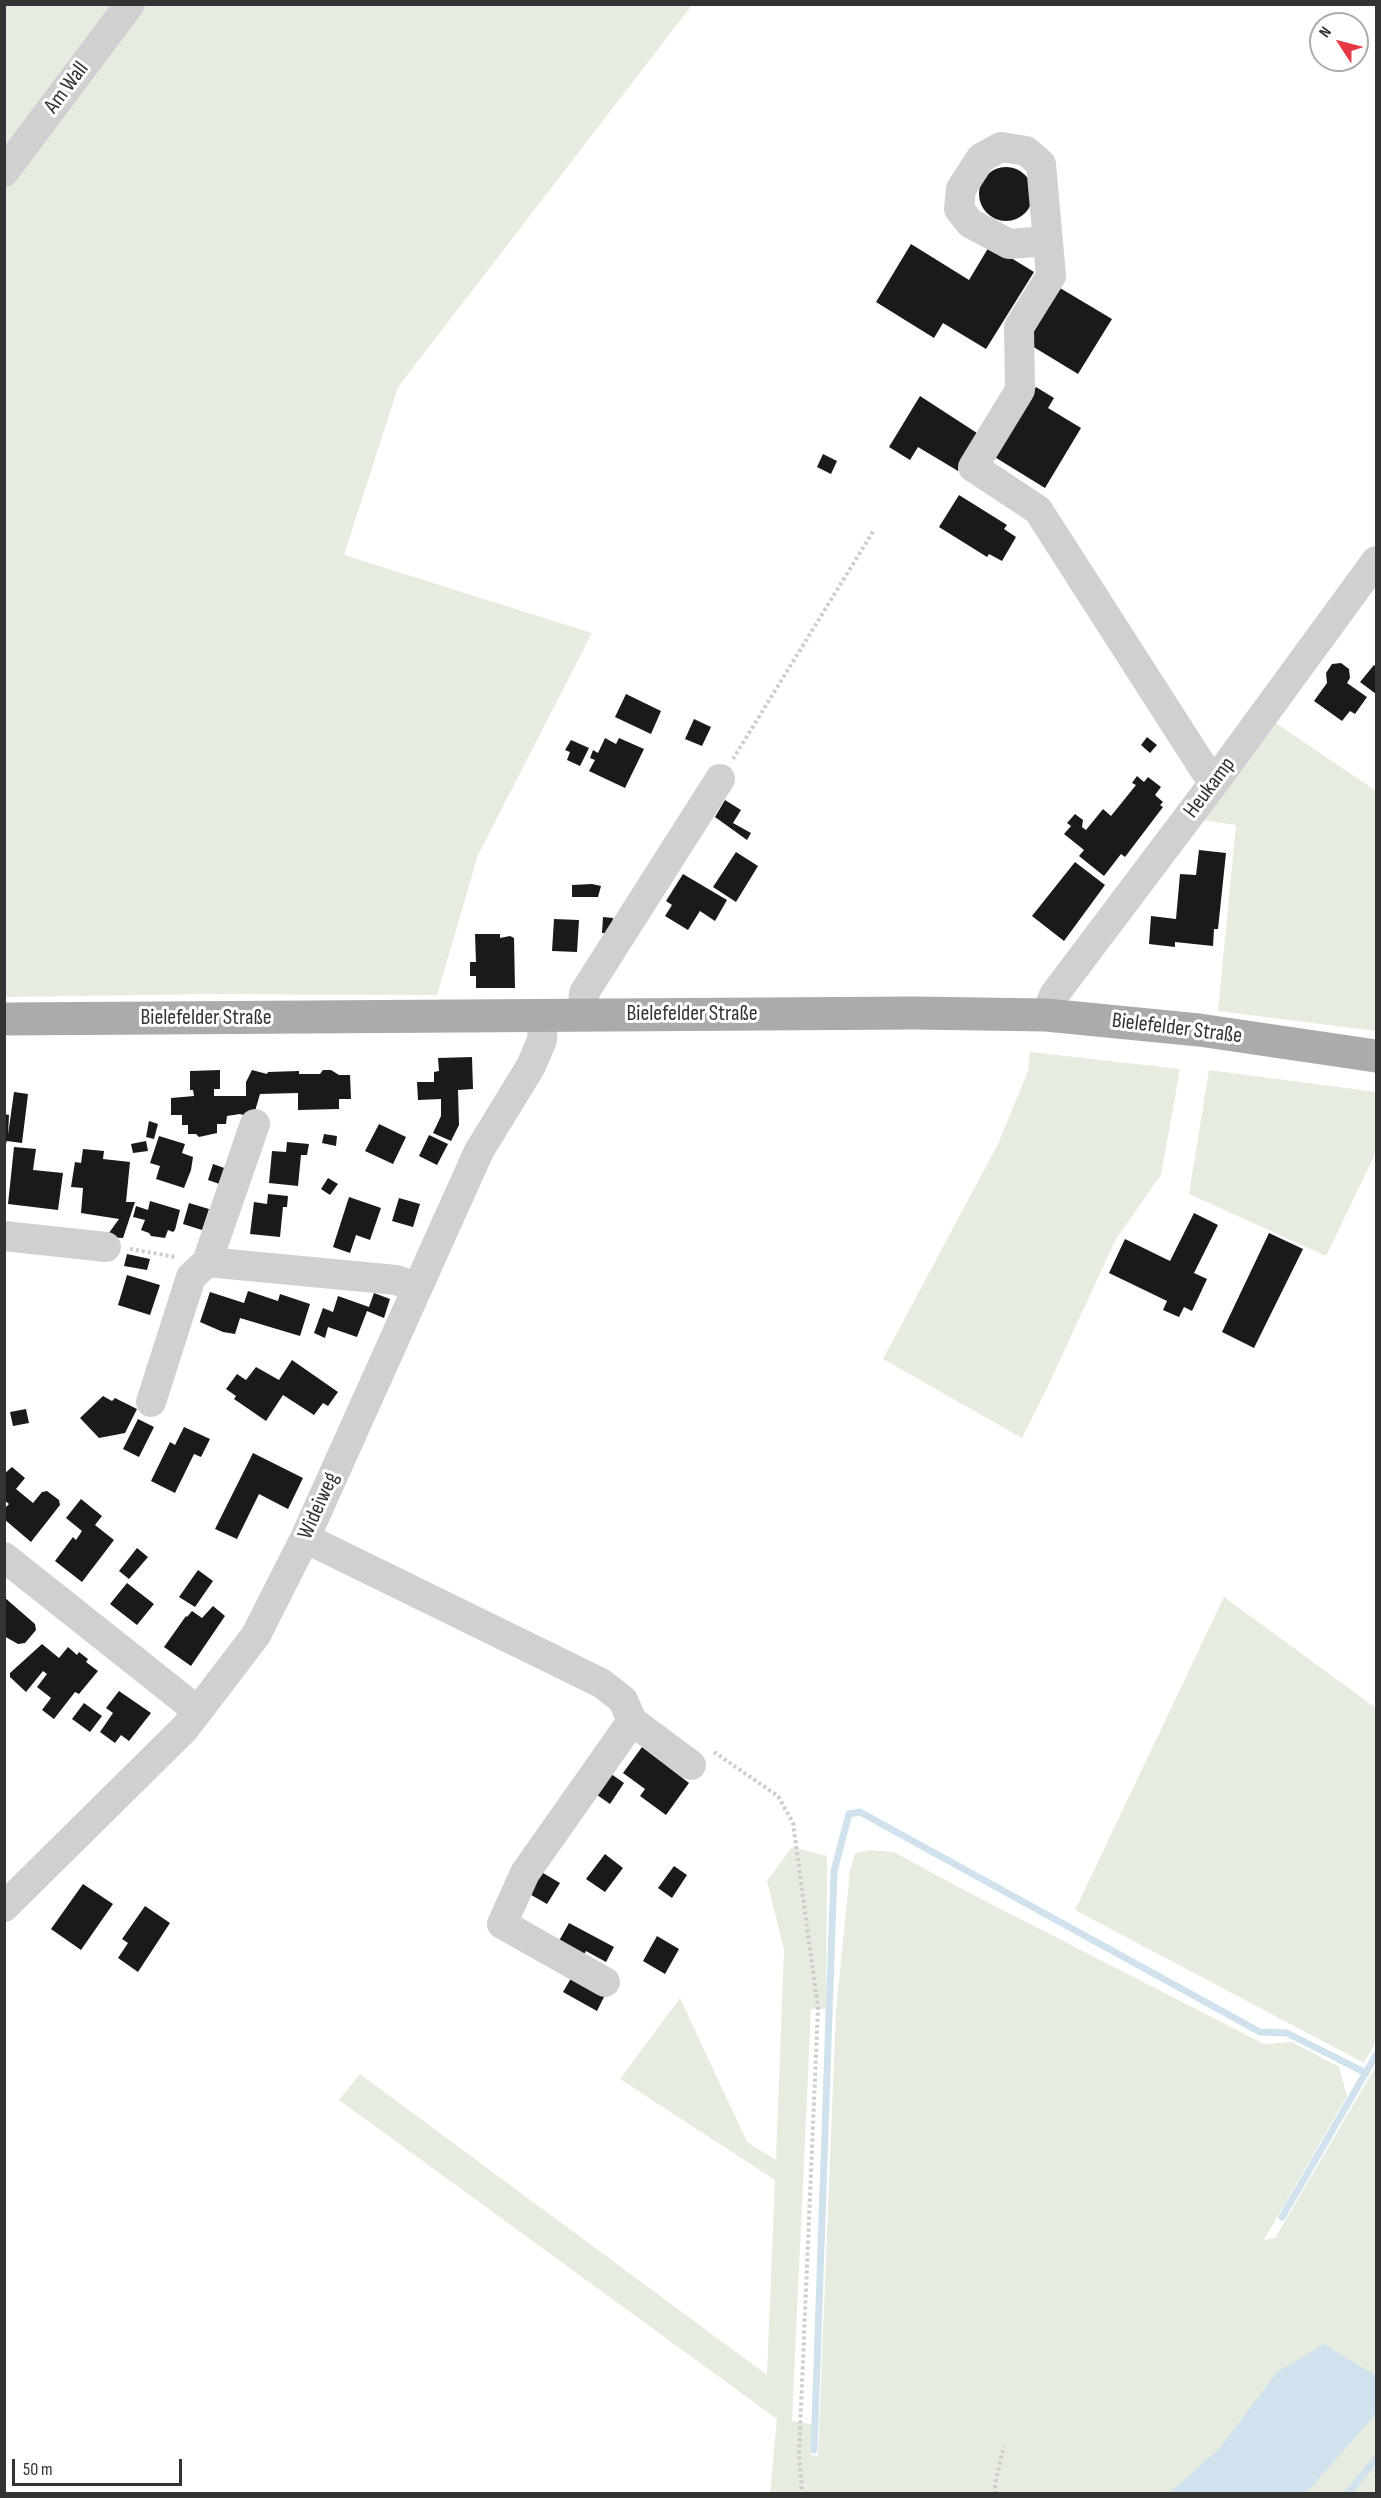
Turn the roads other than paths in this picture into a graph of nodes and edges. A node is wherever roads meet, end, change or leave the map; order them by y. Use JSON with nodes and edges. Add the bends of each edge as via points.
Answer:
{"nodes":[{"id":1,"x":130,"y":4,"type":"edge"},
{"id":2,"x":4,"y":171,"type":"edge"},
{"id":3,"x":1047,"y":241,"type":"dead end"},
{"id":4,"x":1377,"y":561,"type":"edge"},
{"id":5,"x":720,"y":779,"type":"road end"},
{"id":6,"x":1216,"y":780,"type":"junction"},
{"id":7,"x":543,"y":1015,"type":"junction"},
{"id":8,"x":582,"y":1015,"type":"junction"},
{"id":9,"x":1046,"y":1015,"type":"junction"},
{"id":10,"x":4,"y":1019,"type":"edge"},
{"id":11,"x":1377,"y":1056,"type":"edge"},
{"id":12,"x":255,"y":1124,"type":"dead end"},
{"id":13,"x":4,"y":1236,"type":"edge"},
{"id":14,"x":106,"y":1247,"type":"road end"},
{"id":15,"x":207,"y":1262,"type":"junction"},
{"id":16,"x":417,"y":1287,"type":"junction"},
{"id":17,"x":152,"y":1402,"type":"dead end"},
{"id":18,"x":305,"y":1538,"type":"junction"},
{"id":19,"x":4,"y":1557,"type":"edge"},
{"id":20,"x":198,"y":1711,"type":"junction"},
{"id":21,"x":632,"y":1721,"type":"junction"},
{"id":22,"x":701,"y":1758,"type":"road end"},
{"id":23,"x":4,"y":1906,"type":"edge"},
{"id":24,"x":604,"y":1982,"type":"dead end"}],
"edges":[{"from":1,"to":2,"type":"street","name":"Am Wall"},
{"from":3,"to":6,"type":"street","via":[[1051,276],[1019,327],[1020,390],[973,467],[1038,510],[1206,772]]},
{"from":4,"to":6,"type":"street","name":"Heukamp"},
{"from":5,"to":8,"type":"street","via":[[584,993]]},
{"from":6,"to":9,"type":"street","name":"Heukamp","via":[[1054,995]]},
{"from":7,"to":8,"type":"main road","name":"Bielefelder Straße"},
{"from":7,"to":10,"type":"main road","name":"Bielefelder Straße"},
{"from":7,"to":16,"type":"street","name":"Wideiweg","via":[[542,1040],[531,1066],[480,1151]]},
{"from":8,"to":9,"type":"main road","name":"Bielefelder Straße"},
{"from":9,"to":11,"type":"main road","name":"Bielefelder Straße","via":[[1199,1030]]},
{"from":12,"to":15,"type":"street"},
{"from":13,"to":14,"type":"street"},
{"from":15,"to":16,"type":"street","via":[[396,1280]]},
{"from":15,"to":17,"type":"street","via":[[191,1277]]},
{"from":16,"to":18,"type":"street","name":"Wideiweg"},
{"from":18,"to":20,"type":"street","name":"Wideiweg","via":[[256,1635]]},
{"from":18,"to":21,"type":"street","via":[[601,1683],[623,1700]]},
{"from":19,"to":20,"type":"street"},
{"from":20,"to":23,"type":"street","name":"Wideiweg"},
{"from":21,"to":22,"type":"street"},
{"from":21,"to":24,"type":"street","via":[[525,1873],[502,1924]]}]}
